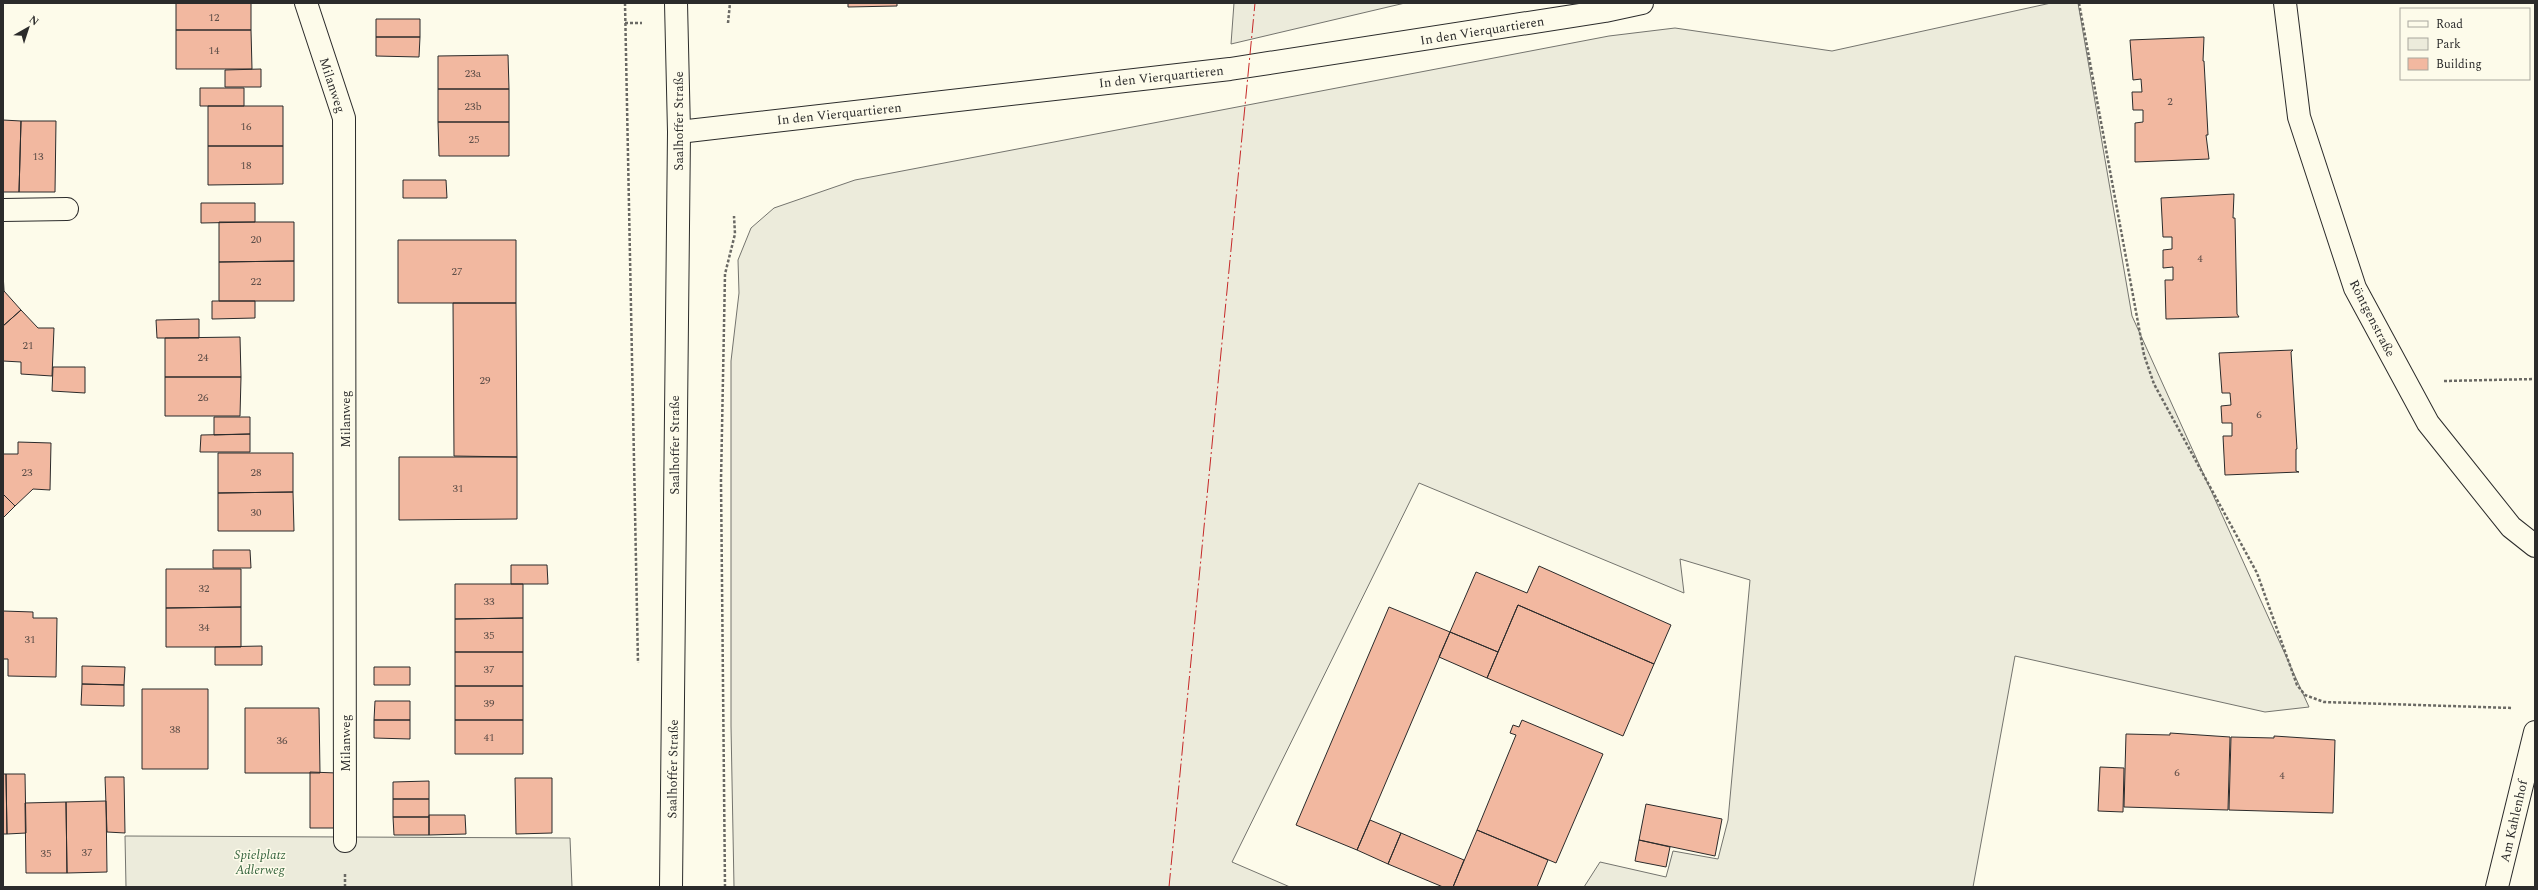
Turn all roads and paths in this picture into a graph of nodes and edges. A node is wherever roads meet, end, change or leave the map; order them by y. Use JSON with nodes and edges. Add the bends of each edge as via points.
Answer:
{"nodes":[{"id":1,"x":306,"y":3,"type":"edge"},
{"id":2,"x":625,"y":3,"type":"edge"},
{"id":3,"x":676,"y":3,"type":"edge"},
{"id":4,"x":730,"y":3,"type":"edge"},
{"id":5,"x":1642,"y":3,"type":"edge"},
{"id":6,"x":2079,"y":3,"type":"edge"},
{"id":7,"x":2285,"y":3,"type":"edge"},
{"id":8,"x":625,"y":22,"type":"junction"},
{"id":9,"x":646,"y":23,"type":"dead end"},
{"id":10,"x":728,"y":23,"type":"dead end"},
{"id":11,"x":679,"y":132,"type":"junction"},
{"id":12,"x":67,"y":209,"type":"dead end"},
{"id":13,"x":3,"y":210,"type":"edge"},
{"id":14,"x":734,"y":216,"type":"dead end"},
{"id":15,"x":2535,"y":379,"type":"edge"},
{"id":16,"x":2406,"y":382,"type":"junction"},
{"id":17,"x":2535,"y":546,"type":"edge"},
{"id":18,"x":638,"y":665,"type":"dead end"},
{"id":19,"x":2519,"y":708,"type":"dead end"},
{"id":20,"x":2535,"y":732,"type":"edge"},
{"id":21,"x":345,"y":842,"type":"dead end"},
{"id":22,"x":671,"y":887,"type":"edge"},
{"id":23,"x":724,"y":887,"type":"edge"},
{"id":24,"x":2497,"y":887,"type":"edge"}],
"edges":[{"from":1,"to":21,"type":"street","name":"Milanweg","via":[[344,118]]},
{"from":2,"to":8,"type":"path"},
{"from":3,"to":11,"type":"street","name":"Saalhoffer Straße"},
{"from":4,"to":10,"type":"path"},
{"from":5,"to":11,"type":"street","name":"In den Vierquartieren","via":[[1605,11],[1230,69]]},
{"from":6,"to":19,"type":"path","via":[[2144,355],[2154,384],[2258,574],[2297,685],[2305,695],[2324,702]]},
{"from":7,"to":16,"type":"street","name":"Röntgenstraße","via":[[2298,116],[2355,288]]},
{"from":8,"to":9,"type":"path"},
{"from":8,"to":18,"type":"path"},
{"from":11,"to":22,"type":"street","name":"Saalhoffer Straße"},
{"from":12,"to":13,"type":"street"},
{"from":14,"to":23,"type":"path","via":[[735,234],[725,274],[721,473]]},
{"from":15,"to":16,"type":"path"},
{"from":16,"to":17,"type":"street","name":"Röntgenstraße","via":[[2428,423],[2512,527]]},
{"from":20,"to":24,"type":"street","name":"Am Kahlenhof"}]}
